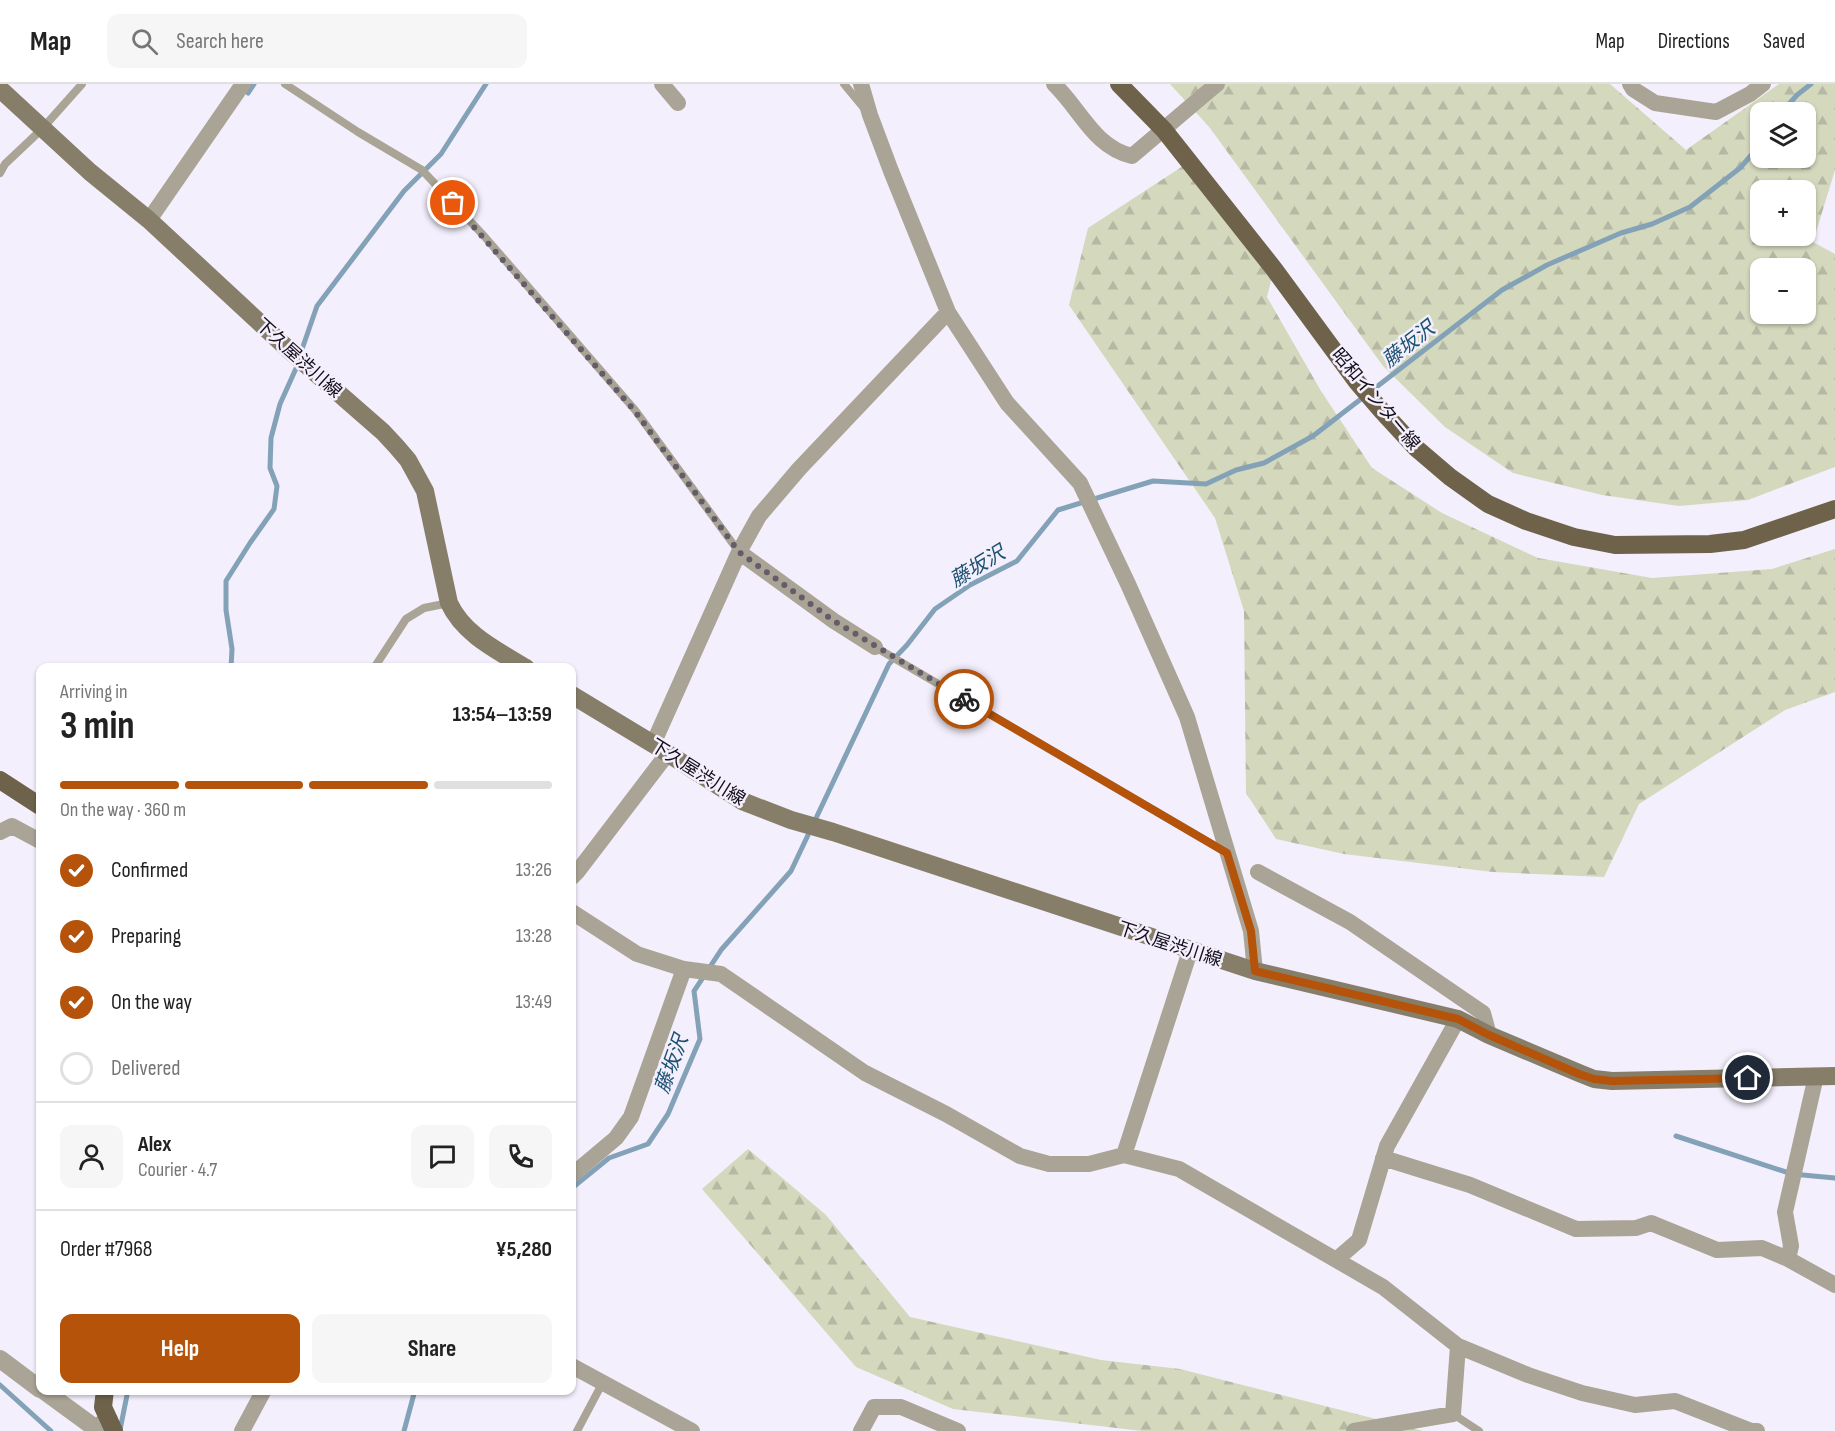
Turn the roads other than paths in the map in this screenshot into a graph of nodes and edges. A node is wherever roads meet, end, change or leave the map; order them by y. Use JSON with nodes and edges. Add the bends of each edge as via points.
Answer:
{"nodes":[{"id":1,"x":82,"y":84,"type":"edge"},
{"id":2,"x":243,"y":84,"type":"edge"},
{"id":3,"x":285,"y":84,"type":"edge"},
{"id":4,"x":662,"y":84,"type":"edge"},
{"id":5,"x":844,"y":84,"type":"edge"},
{"id":6,"x":861,"y":84,"type":"edge"},
{"id":7,"x":1054,"y":84,"type":"edge"},
{"id":8,"x":1119,"y":84,"type":"edge"},
{"id":9,"x":1217,"y":84,"type":"edge"},
{"id":10,"x":1630,"y":84,"type":"edge"},
{"id":11,"x":1763,"y":84,"type":"edge"},
{"id":12,"x":0,"y":89,"type":"edge"},
{"id":13,"x":678,"y":103,"type":"dead end"},
{"id":14,"x":870,"y":116,"type":"junction"},
{"id":15,"x":42,"y":129,"type":"junction"},
{"id":16,"x":1164,"y":130,"type":"junction"},
{"id":17,"x":0,"y":173,"type":"edge"},
{"id":18,"x":149,"y":220,"type":"junction"},
{"id":19,"x":948,"y":312,"type":"junction"},
{"id":20,"x":1835,"y":509,"type":"edge"},
{"id":21,"x":739,"y":552,"type":"junction"},
{"id":22,"x":449,"y":603,"type":"junction"},
{"id":23,"x":875,"y":647,"type":"joint"},
{"id":24,"x":377,"y":663,"type":"edge"},
{"id":25,"x":518,"y":663,"type":"edge"},
{"id":26,"x":576,"y":697,"type":"edge"},
{"id":27,"x":660,"y":748,"type":"junction"},
{"id":28,"x":0,"y":780,"type":"edge"},
{"id":29,"x":36,"y":803,"type":"edge"},
{"id":30,"x":0,"y":832,"type":"edge"},
{"id":31,"x":36,"y":840,"type":"edge"},
{"id":32,"x":1227,"y":853,"type":"junction"},
{"id":33,"x":576,"y":872,"type":"edge"},
{"id":34,"x":1258,"y":872,"type":"dead end"},
{"id":35,"x":576,"y":915,"type":"edge"},
{"id":36,"x":1190,"y":951,"type":"junction"},
{"id":37,"x":684,"y":969,"type":"junction"},
{"id":38,"x":1255,"y":971,"type":"junction"},
{"id":39,"x":1458,"y":1019,"type":"junction"},
{"id":40,"x":1489,"y":1035,"type":"junction"},
{"id":41,"x":1816,"y":1076,"type":"junction"},
{"id":42,"x":1835,"y":1076,"type":"edge"},
{"id":43,"x":1124,"y":1155,"type":"junction"},
{"id":44,"x":1383,"y":1158,"type":"junction"},
{"id":45,"x":576,"y":1171,"type":"edge"},
{"id":46,"x":1788,"y":1259,"type":"junction"},
{"id":47,"x":1336,"y":1260,"type":"junction"},
{"id":48,"x":1835,"y":1285,"type":"edge"},
{"id":49,"x":1458,"y":1346,"type":"junction"},
{"id":50,"x":0,"y":1359,"type":"edge"},
{"id":51,"x":576,"y":1368,"type":"edge"},
{"id":52,"x":603,"y":1382,"type":"junction"},
{"id":53,"x":36,"y":1386,"type":"edge"},
{"id":54,"x":50,"y":1395,"type":"edge"},
{"id":55,"x":104,"y":1395,"type":"edge"},
{"id":56,"x":261,"y":1395,"type":"edge"},
{"id":57,"x":1453,"y":1413,"type":"junction"},
{"id":58,"x":103,"y":1427,"type":"edge"},
{"id":59,"x":242,"y":1431,"type":"edge"},
{"id":60,"x":578,"y":1431,"type":"edge"},
{"id":61,"x":692,"y":1431,"type":"edge"},
{"id":62,"x":861,"y":1431,"type":"edge"},
{"id":63,"x":958,"y":1431,"type":"edge"},
{"id":64,"x":1354,"y":1431,"type":"edge"},
{"id":65,"x":1479,"y":1431,"type":"edge"},
{"id":66,"x":1757,"y":1431,"type":"edge"}],
"edges":[{"from":1,"to":15,"type":"lane"},
{"from":2,"to":18,"type":"street"},
{"from":3,"to":21,"type":"lane","via":[[422,170],[634,410]]},
{"from":4,"to":13,"type":"street"},
{"from":5,"to":14,"type":"lane"},
{"from":6,"to":14,"type":"street"},
{"from":7,"to":16,"type":"street","via":[[1102,142],[1120,153],[1132,156]]},
{"from":8,"to":16,"type":"main road","name":"昭和インター線"},
{"from":9,"to":16,"type":"street"},
{"from":10,"to":11,"type":"street","via":[[1655,103],[1716,112]]},
{"from":12,"to":15,"type":"main road","name":"下久屋渋川線"},
{"from":14,"to":19,"type":"street"},
{"from":15,"to":17,"type":"lane"},
{"from":15,"to":18,"type":"main road","name":"下久屋渋川線"},
{"from":16,"to":20,"type":"main road","name":"昭和インター線","via":[[1381,410],[1416,448],[1488,504],[1574,537],[1615,545],[1744,540]]},
{"from":18,"to":22,"type":"main road","name":"下久屋渋川線","via":[[383,432],[408,460],[425,490]]},
{"from":19,"to":21,"type":"street","via":[[799,469],[759,516]]},
{"from":19,"to":32,"type":"street","via":[[1007,403],[1080,483],[1187,717]]},
{"from":21,"to":23,"type":"street"},
{"from":21,"to":27,"type":"street"},
{"from":22,"to":24,"type":"lane","via":[[424,608],[406,619]]},
{"from":22,"to":25,"type":"main road","name":"下久屋渋川線","via":[[456,618],[470,632]]},
{"from":23,"to":32,"type":"lane"},
{"from":26,"to":27,"type":"main road","name":"下久屋渋川線"},
{"from":27,"to":33,"type":"street"},
{"from":27,"to":36,"type":"main road","name":"下久屋渋川線","via":[[742,801],[791,820]]},
{"from":28,"to":29,"type":"main road"},
{"from":30,"to":31,"type":"street","via":[[12,826]]},
{"from":32,"to":38,"type":"street","via":[[1251,931]]},
{"from":34,"to":40,"type":"street","via":[[1350,922],[1483,1013]]},
{"from":35,"to":37,"type":"street","via":[[637,954]]},
{"from":36,"to":38,"type":"main road","name":"下久屋渋川線"},
{"from":36,"to":43,"type":"street"},
{"from":37,"to":43,"type":"street","via":[[721,974],[865,1073],[1020,1156],[1048,1164],[1089,1164]]},
{"from":37,"to":45,"type":"street","via":[[631,1117],[616,1138]]},
{"from":38,"to":39,"type":"main road","name":"下久屋渋川線"},
{"from":39,"to":40,"type":"main road","name":"下久屋渋川線"},
{"from":39,"to":44,"type":"street"},
{"from":40,"to":41,"type":"main road","name":"下久屋渋川線","via":[[1594,1079]]},
{"from":41,"to":42,"type":"main road","name":"下久屋渋川線"},
{"from":41,"to":46,"type":"street","via":[[1785,1212],[1791,1246]]},
{"from":43,"to":47,"type":"street","via":[[1179,1169]]},
{"from":44,"to":46,"type":"street","via":[[1470,1185],[1576,1229],[1636,1228],[1651,1223],[1717,1250],[1762,1248]]},
{"from":44,"to":47,"type":"street","via":[[1359,1240]]},
{"from":46,"to":48,"type":"street"},
{"from":47,"to":49,"type":"street","via":[[1383,1287]]},
{"from":49,"to":57,"type":"street"},
{"from":49,"to":66,"type":"street","via":[[1581,1394],[1635,1405],[1675,1401]]},
{"from":50,"to":53,"type":"street"},
{"from":51,"to":52,"type":"street"},
{"from":52,"to":60,"type":"lane"},
{"from":52,"to":61,"type":"street"},
{"from":54,"to":58,"type":"street"},
{"from":55,"to":58,"type":"main road"},
{"from":56,"to":59,"type":"street"},
{"from":57,"to":64,"type":"street"},
{"from":57,"to":65,"type":"lane"},
{"from":62,"to":63,"type":"street","via":[[874,1407],[901,1407]]}]}
